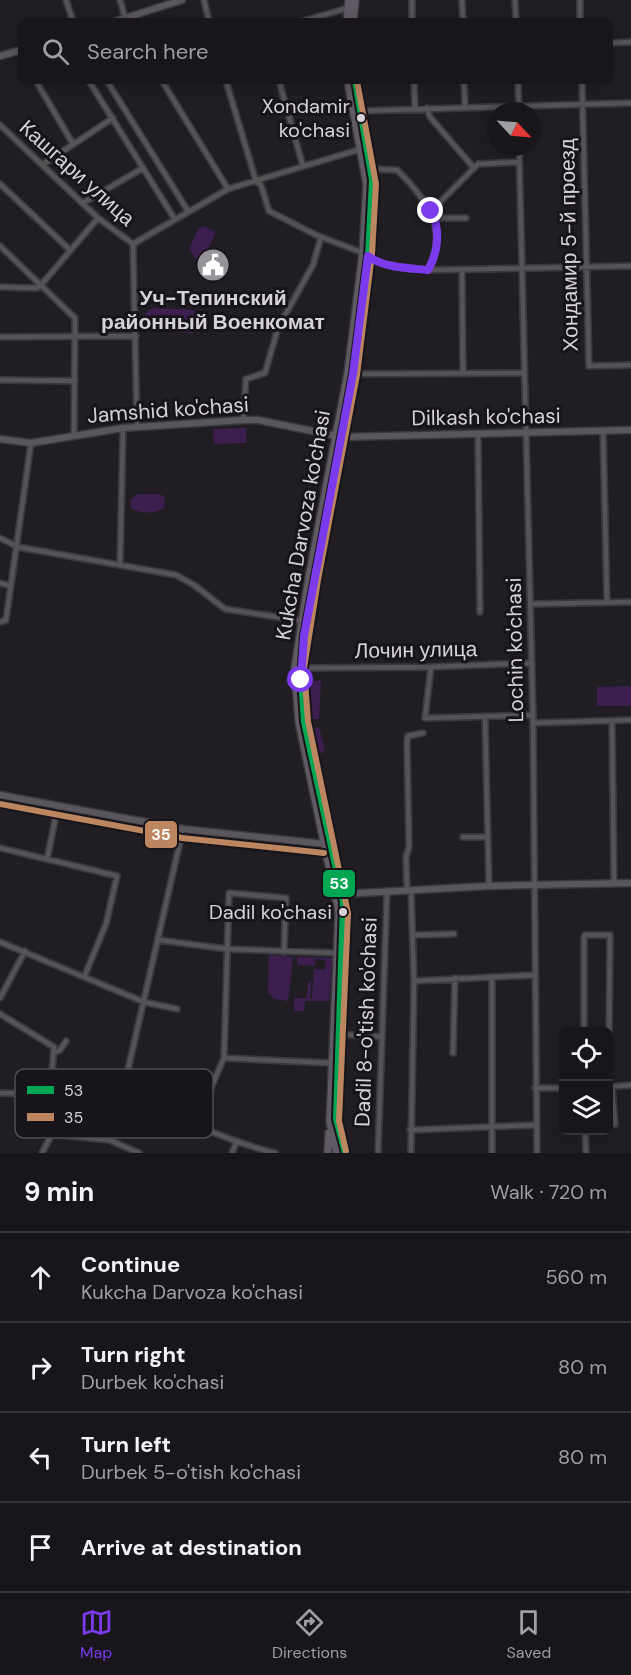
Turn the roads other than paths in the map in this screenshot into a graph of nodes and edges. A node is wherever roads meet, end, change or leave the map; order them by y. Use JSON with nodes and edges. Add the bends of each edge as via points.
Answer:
{"nodes":[{"id":1,"x":66,"y":0,"type":"edge"},
{"id":2,"x":120,"y":0,"type":"edge"},
{"id":3,"x":182,"y":0,"type":"edge"},
{"id":4,"x":204,"y":0,"type":"edge"},
{"id":5,"x":355,"y":0,"type":"edge"},
{"id":6,"x":412,"y":0,"type":"edge"},
{"id":7,"x":462,"y":0,"type":"edge"},
{"id":8,"x":515,"y":0,"type":"edge"},
{"id":9,"x":580,"y":0,"type":"edge"},
{"id":10,"x":173,"y":1,"type":"edge"},
{"id":11,"x":348,"y":4,"type":"edge"},
{"id":12,"x":72,"y":18,"type":"edge"},
{"id":13,"x":125,"y":18,"type":"edge"},
{"id":14,"x":131,"y":18,"type":"edge"},
{"id":15,"x":208,"y":18,"type":"edge"},
{"id":16,"x":311,"y":18,"type":"edge"},
{"id":17,"x":353,"y":18,"type":"edge"},
{"id":18,"x":412,"y":18,"type":"edge"},
{"id":19,"x":463,"y":18,"type":"edge"},
{"id":20,"x":516,"y":18,"type":"edge"},
{"id":21,"x":580,"y":18,"type":"edge"},
{"id":22,"x":631,"y":42,"type":"edge"},
{"id":23,"x":613,"y":43,"type":"edge"},
{"id":24,"x":18,"y":52,"type":"edge"},
{"id":25,"x":0,"y":56,"type":"edge"},
{"id":26,"x":38,"y":84,"type":"edge"},
{"id":27,"x":91,"y":84,"type":"edge"},
{"id":28,"x":109,"y":84,"type":"edge"},
{"id":29,"x":164,"y":84,"type":"edge"},
{"id":30,"x":227,"y":84,"type":"edge"},
{"id":31,"x":280,"y":84,"type":"edge"},
{"id":32,"x":349,"y":84,"type":"edge"},
{"id":33,"x":355,"y":84,"type":"edge"},
{"id":34,"x":414,"y":84,"type":"edge"},
{"id":35,"x":464,"y":84,"type":"edge"},
{"id":36,"x":518,"y":84,"type":"edge"},
{"id":37,"x":582,"y":84,"type":"edge"},
{"id":38,"x":519,"y":102,"type":"edge"},
{"id":39,"x":631,"y":103,"type":"edge"},
{"id":40,"x":582,"y":105,"type":"junction"},
{"id":41,"x":465,"y":107,"type":"junction"},
{"id":42,"x":487,"y":107,"type":"edge"},
{"id":43,"x":541,"y":107,"type":"edge"},
{"id":44,"x":427,"y":108,"type":"junction"},
{"id":45,"x":415,"y":109,"type":"junction"},
{"id":46,"x":357,"y":112,"type":"junction"},
{"id":47,"x":112,"y":118,"type":"junction"},
{"id":48,"x":0,"y":125,"type":"edge"},
{"id":49,"x":73,"y":144,"type":"junction"},
{"id":50,"x":361,"y":149,"type":"junction"},
{"id":51,"x":519,"y":156,"type":"edge"},
{"id":52,"x":519,"y":162,"type":"junction"},
{"id":53,"x":42,"y":165,"type":"junction"},
{"id":54,"x":303,"y":166,"type":"junction"},
{"id":55,"x":473,"y":167,"type":"junction"},
{"id":56,"x":143,"y":168,"type":"junction"},
{"id":57,"x":371,"y":169,"type":"junction"},
{"id":58,"x":256,"y":181,"type":"junction"},
{"id":59,"x":0,"y":184,"type":"edge"},
{"id":60,"x":228,"y":189,"type":"junction"},
{"id":61,"x":83,"y":203,"type":"junction"},
{"id":62,"x":188,"y":211,"type":"junction"},
{"id":63,"x":431,"y":211,"type":"junction"},
{"id":64,"x":98,"y":218,"type":"junction"},
{"id":65,"x":174,"y":218,"type":"junction"},
{"id":66,"x":435,"y":218,"type":"junction"},
{"id":67,"x":466,"y":218,"type":"dead end"},
{"id":68,"x":321,"y":237,"type":"junction"},
{"id":69,"x":133,"y":244,"type":"junction"},
{"id":70,"x":0,"y":246,"type":"edge"},
{"id":71,"x":69,"y":249,"type":"junction"},
{"id":72,"x":366,"y":254,"type":"junction"},
{"id":73,"x":631,"y":266,"type":"edge"},
{"id":74,"x":587,"y":268,"type":"junction"},
{"id":75,"x":522,"y":269,"type":"junction"},
{"id":76,"x":428,"y":270,"type":"junction"},
{"id":77,"x":462,"y":270,"type":"junction"},
{"id":78,"x":41,"y":285,"type":"junction"},
{"id":79,"x":0,"y":287,"type":"edge"},
{"id":80,"x":75,"y":336,"type":"junction"},
{"id":81,"x":136,"y":336,"type":"junction"},
{"id":82,"x":0,"y":337,"type":"edge"},
{"id":83,"x":631,"y":365,"type":"edge"},
{"id":84,"x":351,"y":373,"type":"junction"},
{"id":85,"x":463,"y":373,"type":"junction"},
{"id":86,"x":524,"y":373,"type":"junction"},
{"id":87,"x":0,"y":380,"type":"edge"},
{"id":88,"x":75,"y":381,"type":"junction"},
{"id":89,"x":243,"y":420,"type":"junction"},
{"id":90,"x":137,"y":426,"type":"junction"},
{"id":91,"x":123,"y":428,"type":"junction"},
{"id":92,"x":631,"y":430,"type":"edge"},
{"id":93,"x":603,"y":431,"type":"junction"},
{"id":94,"x":478,"y":433,"type":"junction"},
{"id":95,"x":526,"y":433,"type":"junction"},
{"id":96,"x":74,"y":434,"type":"junction"},
{"id":97,"x":339,"y":436,"type":"junction"},
{"id":98,"x":0,"y":439,"type":"edge"},
{"id":99,"x":31,"y":442,"type":"junction"},
{"id":100,"x":0,"y":538,"type":"edge"},
{"id":101,"x":18,"y":548,"type":"junction"},
{"id":102,"x":120,"y":565,"type":"junction"},
{"id":103,"x":0,"y":583,"type":"edge"},
{"id":104,"x":11,"y":586,"type":"junction"},
{"id":105,"x":607,"y":602,"type":"junction"},
{"id":106,"x":631,"y":602,"type":"edge"},
{"id":107,"x":531,"y":604,"type":"junction"},
{"id":108,"x":480,"y":612,"type":"dead end"},
{"id":109,"x":304,"y":621,"type":"junction"},
{"id":110,"x":3,"y":622,"type":"edge"},
{"id":111,"x":532,"y":663,"type":"junction"},
{"id":112,"x":431,"y":667,"type":"junction"},
{"id":113,"x":298,"y":668,"type":"junction"},
{"id":114,"x":533,"y":715,"type":"junction"},
{"id":115,"x":485,"y":717,"type":"junction"},
{"id":116,"x":631,"y":720,"type":"edge"},
{"id":117,"x":612,"y":721,"type":"junction"},
{"id":118,"x":533,"y":723,"type":"junction"},
{"id":119,"x":423,"y":733,"type":"dead end"},
{"id":120,"x":0,"y":795,"type":"edge"},
{"id":121,"x":58,"y":806,"type":"junction"},
{"id":122,"x":183,"y":829,"type":"junction"},
{"id":123,"x":463,"y":837,"type":"dead end"},
{"id":124,"x":488,"y":837,"type":"junction"},
{"id":125,"x":328,"y":844,"type":"junction"},
{"id":126,"x":0,"y":848,"type":"edge"},
{"id":127,"x":47,"y":859,"type":"junction"},
{"id":128,"x":614,"y":883,"type":"junction"},
{"id":129,"x":631,"y":883,"type":"edge"},
{"id":130,"x":536,"y":884,"type":"junction"},
{"id":131,"x":489,"y":886,"type":"junction"},
{"id":132,"x":409,"y":891,"type":"junction"},
{"id":133,"x":387,"y":892,"type":"junction"},
{"id":134,"x":340,"y":894,"type":"junction"},
{"id":135,"x":453,"y":934,"type":"dead end"},
{"id":136,"x":414,"y":935,"type":"junction"},
{"id":137,"x":159,"y":940,"type":"junction"},
{"id":138,"x":0,"y":942,"type":"edge"},
{"id":139,"x":227,"y":950,"type":"junction"},
{"id":140,"x":25,"y":951,"type":"junction"},
{"id":141,"x":284,"y":952,"type":"junction"},
{"id":142,"x":340,"y":954,"type":"junction"},
{"id":143,"x":85,"y":975,"type":"junction"},
{"id":144,"x":536,"y":975,"type":"junction"},
{"id":145,"x":492,"y":977,"type":"junction"},
{"id":146,"x":455,"y":978,"type":"junction"},
{"id":147,"x":414,"y":981,"type":"junction"},
{"id":148,"x":0,"y":998,"type":"edge"},
{"id":149,"x":144,"y":1002,"type":"junction"},
{"id":150,"x":177,"y":1008,"type":"dead end"},
{"id":151,"x":0,"y":1014,"type":"edge"},
{"id":152,"x":584,"y":1027,"type":"edge"},
{"id":153,"x":609,"y":1027,"type":"edge"},
{"id":154,"x":337,"y":1034,"type":"junction"},
{"id":155,"x":382,"y":1037,"type":"junction"},
{"id":156,"x":66,"y":1041,"type":"dead end"},
{"id":157,"x":55,"y":1052,"type":"junction"},
{"id":158,"x":453,"y":1053,"type":"dead end"},
{"id":159,"x":224,"y":1058,"type":"junction"},
{"id":160,"x":335,"y":1064,"type":"junction"},
{"id":161,"x":53,"y":1069,"type":"edge"},
{"id":162,"x":128,"y":1069,"type":"edge"},
{"id":163,"x":213,"y":1083,"type":"edge"},
{"id":164,"x":631,"y":1085,"type":"edge"},
{"id":165,"x":613,"y":1086,"type":"edge"},
{"id":166,"x":535,"y":1088,"type":"junction"},
{"id":167,"x":559,"y":1088,"type":"edge"},
{"id":168,"x":0,"y":1093,"type":"edge"},
{"id":169,"x":15,"y":1093,"type":"edge"},
{"id":170,"x":613,"y":1109,"type":"edge"},
{"id":171,"x":330,"y":1122,"type":"junction"},
{"id":172,"x":615,"y":1124,"type":"dead end"},
{"id":173,"x":535,"y":1125,"type":"junction"},
{"id":174,"x":490,"y":1127,"type":"junction"},
{"id":175,"x":410,"y":1130,"type":"junction"},
{"id":176,"x":337,"y":1131,"type":"junction"},
{"id":177,"x":213,"y":1132,"type":"edge"},
{"id":178,"x":585,"y":1135,"type":"edge"},
{"id":179,"x":50,"y":1138,"type":"edge"},
{"id":180,"x":91,"y":1138,"type":"edge"},
{"id":181,"x":110,"y":1140,"type":"joint"},
{"id":182,"x":236,"y":1143,"type":"junction"},
{"id":183,"x":42,"y":1153,"type":"edge"},
{"id":184,"x":139,"y":1153,"type":"edge"},
{"id":185,"x":232,"y":1153,"type":"edge"},
{"id":186,"x":275,"y":1153,"type":"edge"},
{"id":187,"x":328,"y":1153,"type":"edge"},
{"id":188,"x":337,"y":1153,"type":"edge"},
{"id":189,"x":345,"y":1153,"type":"edge"},
{"id":190,"x":351,"y":1153,"type":"edge"},
{"id":191,"x":378,"y":1153,"type":"edge"},
{"id":192,"x":411,"y":1153,"type":"edge"},
{"id":193,"x":492,"y":1153,"type":"edge"},
{"id":194,"x":537,"y":1153,"type":"edge"},
{"id":195,"x":586,"y":1153,"type":"edge"}],
"edges":[{"from":1,"to":12,"type":"street"},
{"from":2,"to":13,"type":"street"},
{"from":3,"to":10,"type":"street"},
{"from":4,"to":15,"type":"street"},
{"from":5,"to":17,"type":"main road"},
{"from":6,"to":18,"type":"street"},
{"from":7,"to":19,"type":"street"},
{"from":8,"to":20,"type":"street"},
{"from":9,"to":21,"type":"street"},
{"from":10,"to":14,"type":"street"},
{"from":11,"to":16,"type":"street"},
{"from":22,"to":23,"type":"street"},
{"from":24,"to":25,"type":"street"},
{"from":26,"to":49,"type":"street"},
{"from":27,"to":47,"type":"street"},
{"from":28,"to":62,"type":"street"},
{"from":29,"to":60,"type":"street"},
{"from":30,"to":58,"type":"street"},
{"from":31,"to":54,"type":"street"},
{"from":32,"to":46,"type":"main road","name":"Kukcha Darvoza ko'chasi"},
{"from":33,"to":46,"type":"main road","name":"Kukcha Darvoza ko'chasi"},
{"from":34,"to":45,"type":"street"},
{"from":35,"to":41,"type":"street"},
{"from":36,"to":38,"type":"street"},
{"from":37,"to":40,"type":"street","name":"Хондамир 5-й проезд"},
{"from":39,"to":40,"type":"street"},
{"from":40,"to":43,"type":"street"},
{"from":40,"to":74,"type":"street","name":"Хондамир 5-й проезд"},
{"from":41,"to":42,"type":"street"},
{"from":41,"to":44,"type":"street"},
{"from":44,"to":45,"type":"street"},
{"from":44,"to":55,"type":"street","via":[[430,117]]},
{"from":45,"to":46,"type":"street"},
{"from":46,"to":50,"type":"main road","name":"Kukcha Darvoza ko'chasi"},
{"from":46,"to":57,"type":"main road","name":"Kukcha Darvoza ko'chasi"},
{"from":47,"to":49,"type":"street"},
{"from":47,"to":56,"type":"street"},
{"from":48,"to":53,"type":"street","name":"Кашгари улица"},
{"from":49,"to":53,"type":"street"},
{"from":50,"to":54,"type":"street"},
{"from":50,"to":72,"type":"main road","name":"Kukcha Darvoza ko'chasi","via":[[367,190]]},
{"from":51,"to":52,"type":"street","name":"Lochin ko'chasi"},
{"from":52,"to":55,"type":"street","via":[[483,162]]},
{"from":52,"to":75,"type":"street","name":"Lochin ko'chasi"},
{"from":53,"to":61,"type":"street","name":"Кашгари улица"},
{"from":54,"to":58,"type":"street"},
{"from":55,"to":63,"type":"street"},
{"from":56,"to":61,"type":"street"},
{"from":56,"to":65,"type":"street"},
{"from":57,"to":63,"type":"street","via":[[398,170]]},
{"from":57,"to":72,"type":"main road","name":"Kukcha Darvoza ko'chasi","via":[[373,201]]},
{"from":58,"to":60,"type":"street"},
{"from":58,"to":68,"type":"street","via":[[272,213]]},
{"from":59,"to":71,"type":"street"},
{"from":60,"to":62,"type":"street"},
{"from":61,"to":64,"type":"street","name":"Кашгари улица"},
{"from":62,"to":65,"type":"street"},
{"from":63,"to":66,"type":"street"},
{"from":64,"to":69,"type":"street","name":"Кашгари улица"},
{"from":64,"to":71,"type":"street"},
{"from":65,"to":69,"type":"street"},
{"from":66,"to":67,"type":"street"},
{"from":66,"to":76,"type":"street","via":[[436,247]]},
{"from":68,"to":72,"type":"street"},
{"from":68,"to":89,"type":"street","via":[[313,265],[278,328],[265,373],[246,378]]},
{"from":69,"to":81,"type":"street"},
{"from":70,"to":78,"type":"street"},
{"from":71,"to":78,"type":"street"},
{"from":72,"to":76,"type":"street","via":[[399,267]]},
{"from":72,"to":84,"type":"main road","name":"Kukcha Darvoza ko'chasi"},
{"from":73,"to":74,"type":"street"},
{"from":74,"to":75,"type":"street"},
{"from":74,"to":83,"type":"street","name":"Хондамир 5-й проезд","via":[[589,366]]},
{"from":75,"to":77,"type":"street"},
{"from":75,"to":86,"type":"street","name":"Lochin ko'chasi"},
{"from":76,"to":77,"type":"street"},
{"from":77,"to":85,"type":"street"},
{"from":78,"to":79,"type":"street"},
{"from":78,"to":80,"type":"street","via":[[75,318]]},
{"from":80,"to":81,"type":"street"},
{"from":80,"to":82,"type":"street"},
{"from":80,"to":88,"type":"street"},
{"from":81,"to":90,"type":"street"},
{"from":84,"to":85,"type":"street"},
{"from":84,"to":97,"type":"main road","name":"Kukcha Darvoza ko'chasi"},
{"from":85,"to":86,"type":"street"},
{"from":86,"to":95,"type":"street","name":"Lochin ko'chasi"},
{"from":87,"to":88,"type":"street"},
{"from":88,"to":96,"type":"street"},
{"from":89,"to":90,"type":"street","name":"Jamshid ko'chasi"},
{"from":89,"to":97,"type":"street","name":"Jamshid ko'chasi"},
{"from":90,"to":91,"type":"street","name":"Jamshid ko'chasi"},
{"from":91,"to":96,"type":"street","name":"Jamshid ko'chasi"},
{"from":91,"to":102,"type":"street"},
{"from":92,"to":93,"type":"street","name":"Dilkash ko'chasi"},
{"from":93,"to":95,"type":"street","name":"Dilkash ko'chasi"},
{"from":93,"to":105,"type":"street"},
{"from":94,"to":95,"type":"street","name":"Dilkash ko'chasi"},
{"from":94,"to":97,"type":"street","name":"Dilkash ko'chasi"},
{"from":94,"to":108,"type":"street"},
{"from":95,"to":107,"type":"street","name":"Lochin ko'chasi"},
{"from":96,"to":99,"type":"street","name":"Jamshid ko'chasi"},
{"from":97,"to":109,"type":"main road","name":"Kukcha Darvoza ko'chasi"},
{"from":98,"to":99,"type":"street","name":"Jamshid ko'chasi"},
{"from":99,"to":101,"type":"street"},
{"from":100,"to":101,"type":"street"},
{"from":101,"to":102,"type":"street"},
{"from":101,"to":104,"type":"street"},
{"from":102,"to":109,"type":"street","via":[[176,575],[225,609]]},
{"from":103,"to":104,"type":"street"},
{"from":104,"to":110,"type":"street"},
{"from":105,"to":106,"type":"street"},
{"from":105,"to":107,"type":"street"},
{"from":107,"to":111,"type":"street","name":"Lochin ko'chasi"},
{"from":109,"to":113,"type":"main road","name":"Kukcha Darvoza ko'chasi"},
{"from":111,"to":112,"type":"street","name":"Лочин улица"},
{"from":111,"to":114,"type":"street","name":"Lochin ko'chasi"},
{"from":112,"to":113,"type":"street","name":"Лочин улица"},
{"from":112,"to":115,"type":"street","via":[[425,718]]},
{"from":113,"to":125,"type":"main road","name":"Kukcha Darvoza ko'chasi","via":[[304,722]]},
{"from":114,"to":115,"type":"street"},
{"from":114,"to":118,"type":"street","name":"Lochin ko'chasi"},
{"from":115,"to":124,"type":"street"},
{"from":116,"to":117,"type":"street"},
{"from":117,"to":118,"type":"street"},
{"from":117,"to":128,"type":"street"},
{"from":118,"to":130,"type":"street","name":"Lochin ko'chasi"},
{"from":119,"to":132,"type":"street","via":[[408,736],[407,742]]},
{"from":120,"to":121,"type":"street"},
{"from":121,"to":122,"type":"street"},
{"from":121,"to":127,"type":"street"},
{"from":122,"to":125,"type":"street"},
{"from":122,"to":137,"type":"street"},
{"from":123,"to":124,"type":"street"},
{"from":124,"to":131,"type":"street"},
{"from":125,"to":134,"type":"main road","name":"Kukcha Darvoza ko'chasi"},
{"from":126,"to":127,"type":"street"},
{"from":127,"to":143,"type":"street","via":[[117,876],[106,924]]},
{"from":128,"to":129,"type":"street"},
{"from":128,"to":130,"type":"street"},
{"from":130,"to":131,"type":"street"},
{"from":130,"to":144,"type":"street","name":"Lochin ko'chasi"},
{"from":131,"to":132,"type":"street"},
{"from":132,"to":133,"type":"street"},
{"from":132,"to":136,"type":"street"},
{"from":133,"to":134,"type":"street"},
{"from":133,"to":155,"type":"street","name":"Dadil 8-o'tish ko'chasi"},
{"from":134,"to":142,"type":"main road","name":"Kukcha Darvoza ko'chasi"},
{"from":135,"to":136,"type":"street"},
{"from":136,"to":147,"type":"street"},
{"from":137,"to":139,"type":"street"},
{"from":137,"to":149,"type":"street"},
{"from":138,"to":140,"type":"street"},
{"from":139,"to":141,"type":"street"},
{"from":139,"to":141,"type":"street","via":[[232,892],[286,898]]},
{"from":139,"to":159,"type":"street"},
{"from":140,"to":143,"type":"street"},
{"from":140,"to":148,"type":"street"},
{"from":141,"to":142,"type":"street"},
{"from":142,"to":154,"type":"main road","name":"Kukcha Darvoza ko'chasi"},
{"from":143,"to":149,"type":"street"},
{"from":144,"to":145,"type":"street"},
{"from":144,"to":166,"type":"street","name":"Lochin ko'chasi"},
{"from":145,"to":146,"type":"street"},
{"from":145,"to":174,"type":"street"},
{"from":146,"to":147,"type":"street"},
{"from":146,"to":158,"type":"street"},
{"from":147,"to":175,"type":"street"},
{"from":149,"to":150,"type":"street"},
{"from":149,"to":162,"type":"street"},
{"from":151,"to":157,"type":"street","via":[[54,1047]]},
{"from":152,"to":153,"type":"street","via":[[584,937],[610,935]]},
{"from":154,"to":155,"type":"street"},
{"from":154,"to":160,"type":"main road","name":"Kukcha Darvoza ko'chasi"},
{"from":155,"to":191,"type":"street","name":"Dadil 8-o'tish ko'chasi"},
{"from":156,"to":157,"type":"street"},
{"from":157,"to":161,"type":"street"},
{"from":159,"to":160,"type":"street"},
{"from":159,"to":163,"type":"street"},
{"from":160,"to":171,"type":"main road","name":"Kukcha Darvoza ko'chasi"},
{"from":160,"to":176,"type":"main road","name":"Kukcha Darvoza ko'chasi"},
{"from":164,"to":165,"type":"street"},
{"from":166,"to":167,"type":"street"},
{"from":166,"to":173,"type":"street","name":"Lochin ko'chasi"},
{"from":168,"to":169,"type":"street"},
{"from":170,"to":172,"type":"street"},
{"from":171,"to":187,"type":"main road"},
{"from":171,"to":188,"type":"main road","name":"Kukcha Darvoza ko'chasi"},
{"from":173,"to":174,"type":"street"},
{"from":173,"to":194,"type":"street","name":"Lochin ko'chasi"},
{"from":174,"to":175,"type":"street"},
{"from":174,"to":193,"type":"street"},
{"from":175,"to":192,"type":"street"},
{"from":176,"to":189,"type":"main road","name":"Kukcha Darvoza ko'chasi"},
{"from":176,"to":190,"type":"main road"},
{"from":177,"to":182,"type":"street"},
{"from":178,"to":195,"type":"street"},
{"from":179,"to":183,"type":"street"},
{"from":180,"to":181,"type":"street"},
{"from":181,"to":184,"type":"street"},
{"from":182,"to":185,"type":"street"},
{"from":182,"to":186,"type":"street"}]}
